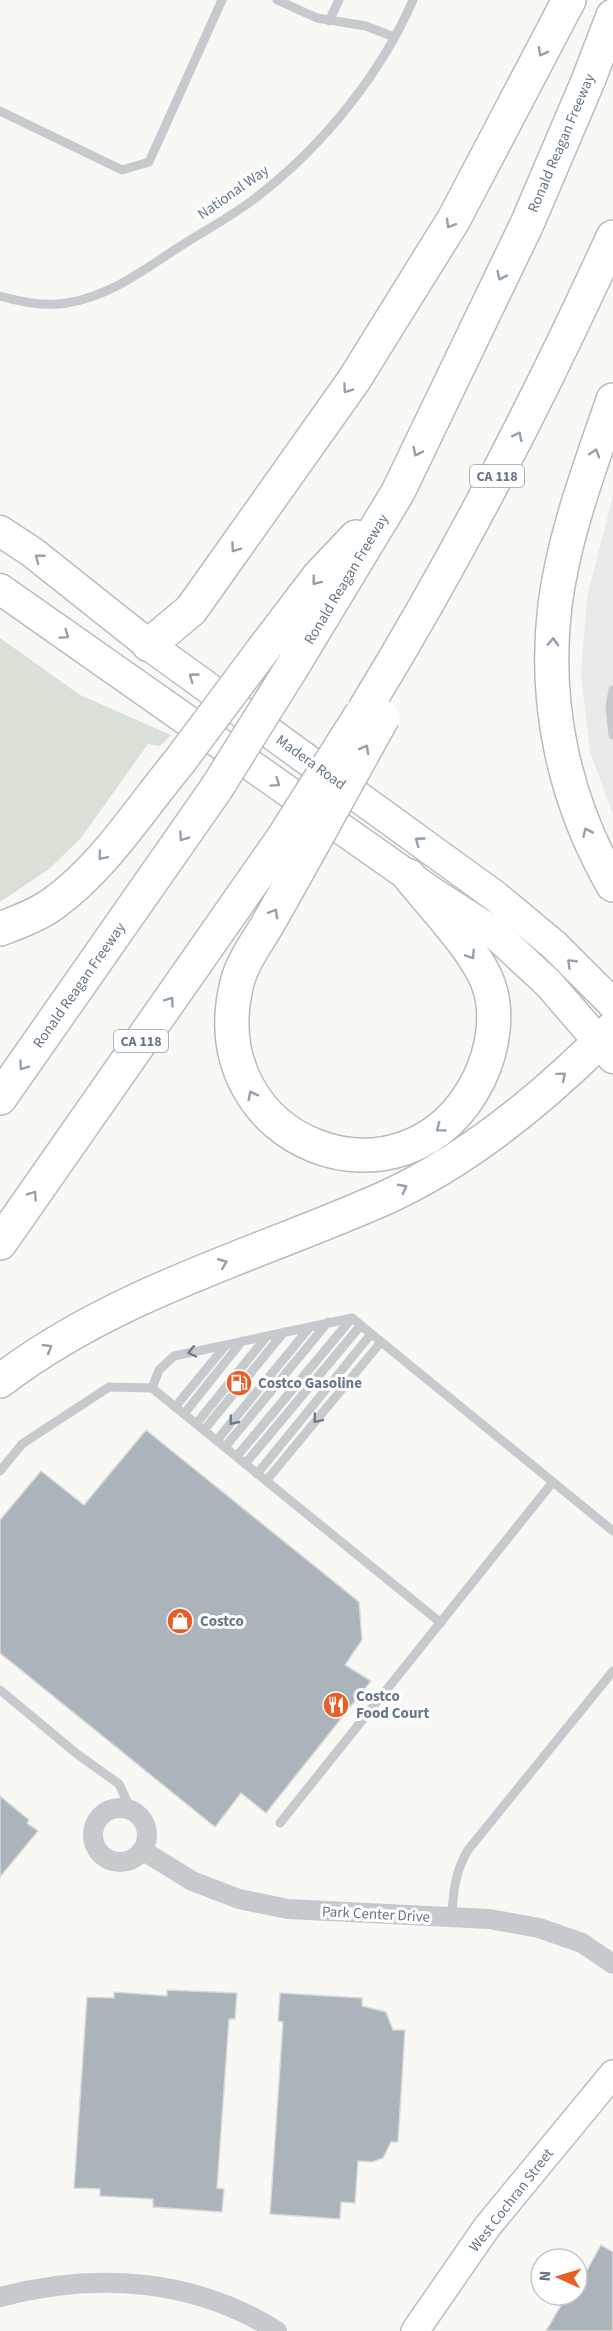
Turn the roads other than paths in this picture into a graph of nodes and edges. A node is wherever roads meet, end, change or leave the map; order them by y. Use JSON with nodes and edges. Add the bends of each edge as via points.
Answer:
{"nodes":[{"id":1,"x":222,"y":0,"type":"edge"},
{"id":2,"x":277,"y":0,"type":"edge"},
{"id":3,"x":339,"y":0,"type":"edge"},
{"id":4,"x":413,"y":0,"type":"edge"},
{"id":5,"x":569,"y":0,"type":"edge"},
{"id":6,"x":613,"y":16,"type":"edge"},
{"id":7,"x":329,"y":21,"type":"junction"},
{"id":8,"x":394,"y":37,"type":"junction"},
{"id":9,"x":0,"y":111,"type":"edge"},
{"id":10,"x":613,"y":237,"type":"edge"},
{"id":11,"x":0,"y":296,"type":"edge"},
{"id":12,"x":613,"y":400,"type":"edge"},
{"id":13,"x":398,"y":492,"type":"junction"},
{"id":14,"x":0,"y":531,"type":"edge"},
{"id":15,"x":0,"y":589,"type":"edge"},
{"id":16,"x":149,"y":645,"type":"junction"},
{"id":17,"x":613,"y":690,"type":"edge"},
{"id":18,"x":613,"y":735,"type":"edge"},
{"id":19,"x":294,"y":847,"type":"junction"},
{"id":20,"x":409,"y":876,"type":"junction"},
{"id":21,"x":613,"y":885,"type":"edge"},
{"id":22,"x":0,"y":929,"type":"edge"},
{"id":23,"x":613,"y":1004,"type":"edge"},
{"id":24,"x":608,"y":1042,"type":"edge"},
{"id":25,"x":0,"y":1098,"type":"edge"},
{"id":26,"x":0,"y":1243,"type":"edge"},
{"id":27,"x":352,"y":1318,"type":"junction"},
{"id":28,"x":328,"y":1322,"type":"junction"},
{"id":29,"x":361,"y":1325,"type":"junction"},
{"id":30,"x":309,"y":1327,"type":"junction"},
{"id":31,"x":284,"y":1332,"type":"junction"},
{"id":32,"x":371,"y":1334,"type":"junction"},
{"id":33,"x":267,"y":1336,"type":"junction"},
{"id":34,"x":243,"y":1341,"type":"junction"},
{"id":35,"x":381,"y":1342,"type":"junction"},
{"id":36,"x":226,"y":1345,"type":"junction"},
{"id":37,"x":0,"y":1381,"type":"edge"},
{"id":38,"x":152,"y":1388,"type":"junction"},
{"id":39,"x":175,"y":1407,"type":"junction"},
{"id":40,"x":184,"y":1414,"type":"junction"},
{"id":41,"x":196,"y":1424,"type":"junction"},
{"id":42,"x":204,"y":1431,"type":"junction"},
{"id":43,"x":216,"y":1440,"type":"junction"},
{"id":44,"x":225,"y":1447,"type":"junction"},
{"id":45,"x":237,"y":1456,"type":"junction"},
{"id":46,"x":245,"y":1464,"type":"junction"},
{"id":47,"x":0,"y":1471,"type":"edge"},
{"id":48,"x":257,"y":1474,"type":"junction"},
{"id":49,"x":266,"y":1481,"type":"junction"},
{"id":50,"x":552,"y":1483,"type":"junction"},
{"id":51,"x":613,"y":1532,"type":"edge"},
{"id":52,"x":441,"y":1623,"type":"junction"},
{"id":53,"x":613,"y":1671,"type":"edge"},
{"id":54,"x":0,"y":1690,"type":"edge"},
{"id":55,"x":131,"y":1810,"type":"junction"},
{"id":56,"x":280,"y":1823,"type":"dead end"},
{"id":57,"x":142,"y":1850,"type":"junction"},
{"id":58,"x":452,"y":1917,"type":"junction"},
{"id":59,"x":613,"y":1964,"type":"edge"},
{"id":60,"x":613,"y":2074,"type":"edge"},
{"id":61,"x":0,"y":2297,"type":"edge"},
{"id":62,"x":277,"y":2331,"type":"edge"},
{"id":63,"x":415,"y":2331,"type":"edge"}],
"edges":[{"from":1,"to":9,"type":"lane","via":[[149,162],[122,170]]},
{"from":2,"to":7,"type":"lane"},
{"from":3,"to":7,"type":"lane"},
{"from":4,"to":8,"type":"lane","name":"National Way"},
{"from":5,"to":16,"type":"highway","one_way":true,"via":[[454,219],[354,380],[191,610]]},
{"from":6,"to":13,"type":"highway","name":"Ronald Reagan Freeway","one_way":true,"via":[[527,224]]},
{"from":7,"to":8,"type":"lane","via":[[366,26]]},
{"from":8,"to":11,"type":"lane","name":"National Way","via":[[342,113],[263,193],[112,291],[66,304],[24,303]]},
{"from":19,"to":10,"type":"highway","number":"CA 118","one_way":true,"bridge":true,"via":[[374,712],[440,614],[484,501],[550,374]]},
{"from":21,"to":12,"type":"highway","one_way":true,"via":[[571,797],[555,726],[552,664],[555,606],[567,542]]},
{"from":13,"to":22,"type":"highway","one_way":true,"bridge":true,"via":[[319,576],[100,860],[76,885],[31,916]]},
{"from":13,"to":25,"type":"highway","name":"Ronald Reagan Freeway","one_way":true,"bridge":true,"via":[[216,789]]},
{"from":16,"to":14,"type":"main road","name":"Madera Road","one_way":true},
{"from":15,"to":20,"type":"main road","one_way":true},
{"from":23,"to":16,"type":"main road","name":"Madera Road","one_way":true,"via":[[554,945],[495,896]]},
{"from":17,"to":18,"type":"lane"},
{"from":20,"to":19,"type":"highway","one_way":true,"via":[[469,952],[489,987],[494,1029],[488,1060],[461,1110],[420,1142],[393,1152],[363,1156],[319,1148],[274,1122],[257,1104],[237,1066],[233,1035],[237,982]]},
{"from":26,"to":19,"type":"highway","number":"CA 118","one_way":true},
{"from":20,"to":24,"type":"main road","via":[[492,931]]},
{"from":37,"to":24,"type":"highway","one_way":true,"via":[[89,1322],[142,1296],[386,1197],[471,1151]]},
{"from":27,"to":28,"type":"lane"},
{"from":27,"to":29,"type":"lane"},
{"from":27,"to":45,"type":"lane"},
{"from":28,"to":30,"type":"lane"},
{"from":28,"to":44,"type":"lane"},
{"from":29,"to":32,"type":"lane"},
{"from":29,"to":46,"type":"lane"},
{"from":30,"to":31,"type":"lane"},
{"from":30,"to":43,"type":"lane","one_way":true},
{"from":31,"to":33,"type":"lane"},
{"from":31,"to":42,"type":"lane"},
{"from":32,"to":35,"type":"lane"},
{"from":32,"to":48,"type":"lane"},
{"from":33,"to":34,"type":"lane"},
{"from":33,"to":41,"type":"lane"},
{"from":34,"to":36,"type":"lane"},
{"from":34,"to":40,"type":"lane"},
{"from":35,"to":49,"type":"lane","one_way":true},
{"from":35,"to":50,"type":"lane"},
{"from":36,"to":38,"type":"lane","one_way":true,"via":[[174,1356],[159,1370]]},
{"from":36,"to":39,"type":"lane"},
{"from":38,"to":39,"type":"lane"},
{"from":38,"to":47,"type":"lane","via":[[109,1387],[22,1444]]},
{"from":39,"to":40,"type":"lane"},
{"from":40,"to":41,"type":"lane"},
{"from":41,"to":42,"type":"lane"},
{"from":42,"to":43,"type":"lane"},
{"from":43,"to":44,"type":"lane"},
{"from":44,"to":45,"type":"lane"},
{"from":45,"to":46,"type":"lane"},
{"from":46,"to":48,"type":"lane"},
{"from":48,"to":49,"type":"lane"},
{"from":49,"to":52,"type":"lane"},
{"from":50,"to":51,"type":"lane"},
{"from":50,"to":52,"type":"lane"},
{"from":52,"to":56,"type":"lane"},
{"from":53,"to":58,"type":"lane","via":[[468,1850],[454,1882]]},
{"from":54,"to":55,"type":"lane","via":[[119,1784]]},
{"from":55,"to":57,"type":"street","via":[[145,1824],[146,1842]]},
{"from":55,"to":57,"type":"street","via":[[122,1808],[105,1813],[94,1828],[95,1844],[99,1852],[113,1861],[129,1861]]},
{"from":57,"to":58,"type":"street","name":"Park Center Drive","via":[[192,1881],[249,1901],[288,1909]]},
{"from":58,"to":59,"type":"street","name":"Park Center Drive","via":[[539,1928],[582,1944]]},
{"from":60,"to":63,"type":"street","name":"West Cochran Street","via":[[487,2227]]},
{"from":61,"to":62,"type":"street","via":[[65,2283],[139,2283],[207,2298]]}]}
